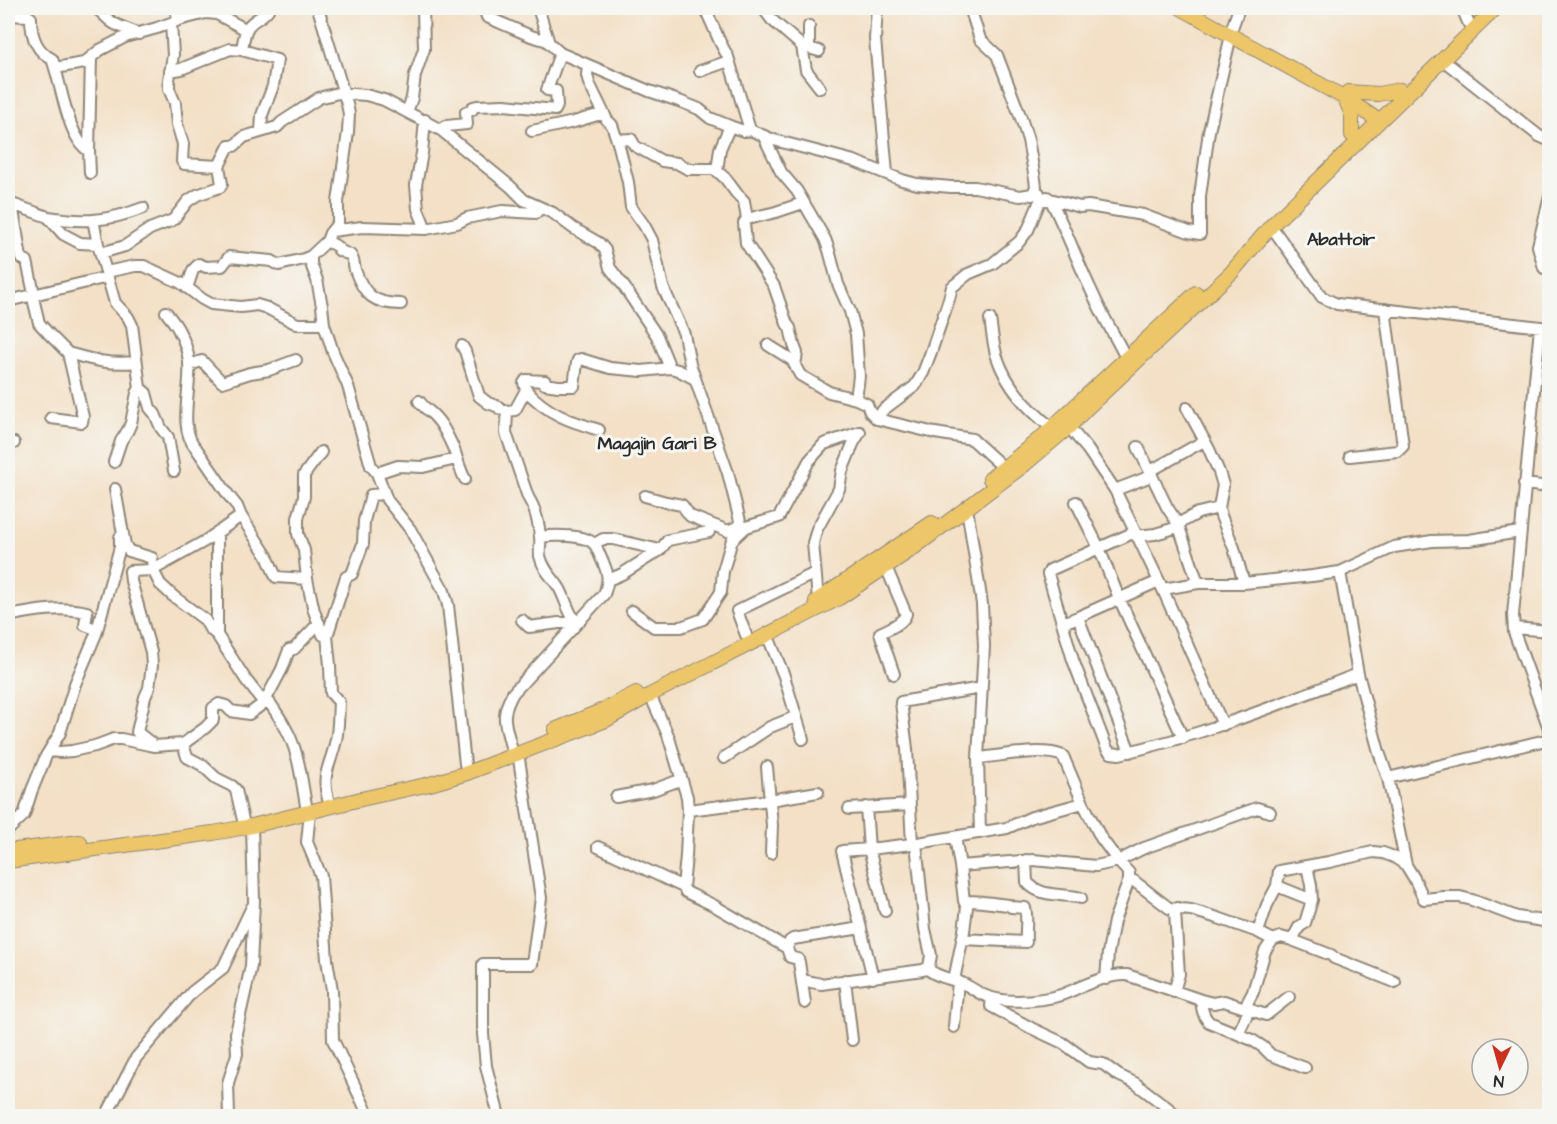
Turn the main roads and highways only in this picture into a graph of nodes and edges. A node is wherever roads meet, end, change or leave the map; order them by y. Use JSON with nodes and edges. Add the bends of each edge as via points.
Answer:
{"nodes":[{"id":1,"x":1181,"y":8,"type":"edge"},
{"id":2,"x":1196,"y":8,"type":"edge"},
{"id":3,"x":1483,"y":8,"type":"edge"},
{"id":4,"x":1496,"y":8,"type":"edge"},
{"id":5,"x":1232,"y":32,"type":"junction"},
{"id":6,"x":1400,"y":90,"type":"junction"},
{"id":7,"x":1346,"y":95,"type":"junction"},
{"id":8,"x":1379,"y":115,"type":"junction"},
{"id":9,"x":1352,"y":135,"type":"junction"},
{"id":10,"x":551,"y":736,"type":"junction"},
{"id":11,"x":521,"y":748,"type":"junction"},
{"id":12,"x":308,"y":809,"type":"junction"},
{"id":13,"x":247,"y":823,"type":"junction"},
{"id":14,"x":8,"y":851,"type":"edge"},
{"id":15,"x":8,"y":861,"type":"edge"}],
"edges":[{"from":1,"to":5,"type":"main road"},
{"from":2,"to":5,"type":"main road"},
{"from":3,"to":6,"type":"main road"},
{"from":4,"to":8,"type":"main road"},
{"from":5,"to":7,"type":"main road"},
{"from":6,"to":7,"type":"main road"},
{"from":6,"to":8,"type":"main road"},
{"from":7,"to":8,"type":"main road"},
{"from":7,"to":9,"type":"main road"},
{"from":8,"to":9,"type":"main road"},
{"from":8,"to":10,"type":"main road","via":[[1231,273],[1069,427],[967,508],[839,598],[606,720]]},
{"from":9,"to":10,"type":"main road","via":[[1225,266],[1052,428],[964,501],[818,600]]},
{"from":10,"to":11,"type":"main road"},
{"from":11,"to":12,"type":"main road","via":[[429,777],[359,790]]},
{"from":11,"to":12,"type":"main road","via":[[467,773],[430,784]]},
{"from":12,"to":13,"type":"main road"},
{"from":13,"to":14,"type":"main road"},
{"from":13,"to":15,"type":"main road","via":[[213,833]]}]}
